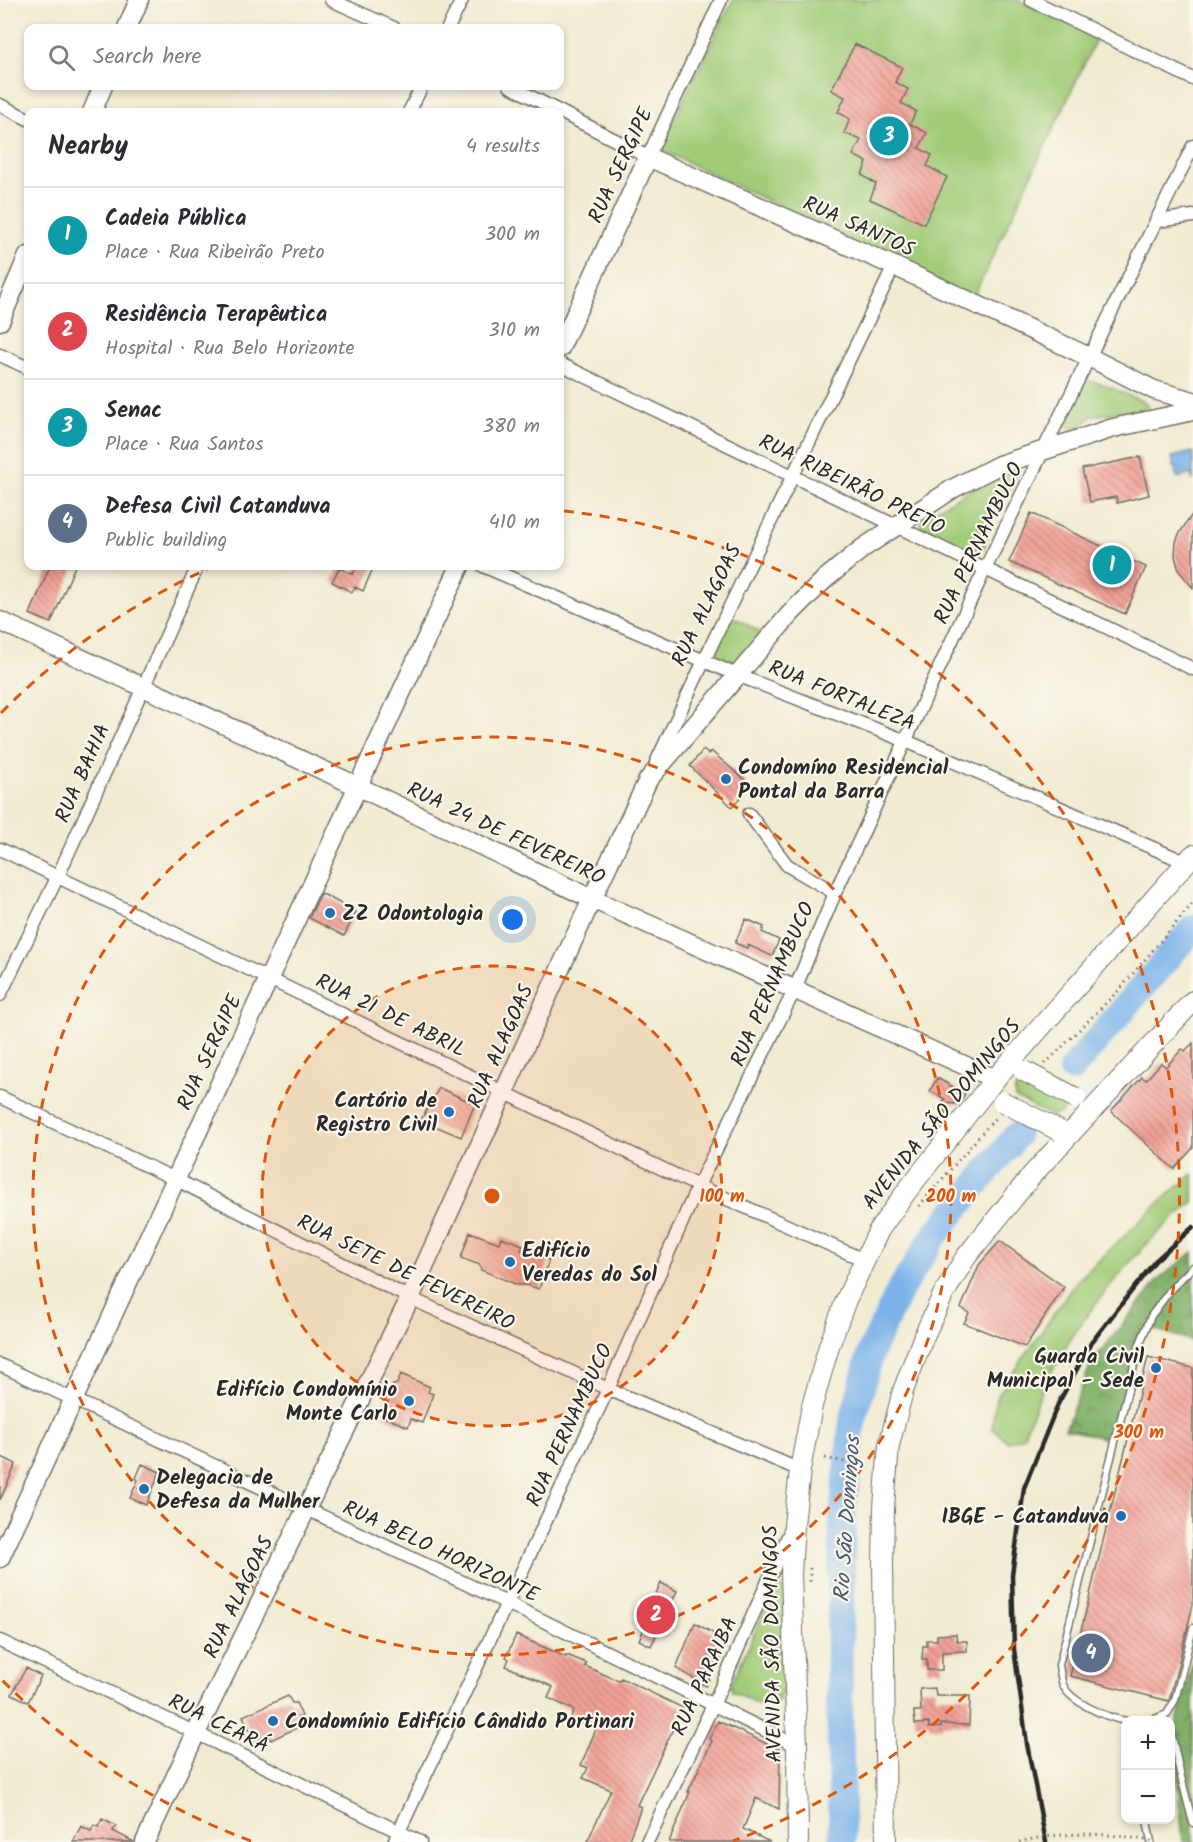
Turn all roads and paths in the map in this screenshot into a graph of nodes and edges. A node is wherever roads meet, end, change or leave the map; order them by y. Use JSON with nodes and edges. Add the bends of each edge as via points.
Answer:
{"nodes":[{"id":1,"x":139,"y":0,"type":"edge"},
{"id":2,"x":331,"y":0,"type":"edge"},
{"id":3,"x":462,"y":0,"type":"edge"},
{"id":4,"x":721,"y":0,"type":"edge"},
{"id":5,"x":1031,"y":0,"type":"edge"},
{"id":6,"x":129,"y":24,"type":"edge"},
{"id":7,"x":385,"y":24,"type":"edge"},
{"id":8,"x":450,"y":24,"type":"edge"},
{"id":9,"x":1193,"y":80,"type":"edge"},
{"id":10,"x":101,"y":90,"type":"edge"},
{"id":11,"x":420,"y":90,"type":"edge"},
{"id":12,"x":518,"y":90,"type":"edge"},
{"id":13,"x":0,"y":105,"type":"edge"},
{"id":14,"x":94,"y":108,"type":"edge"},
{"id":15,"x":411,"y":108,"type":"edge"},
{"id":16,"x":553,"y":108,"type":"edge"},
{"id":17,"x":564,"y":114,"type":"edge"},
{"id":18,"x":24,"y":117,"type":"edge"},
{"id":19,"x":1193,"y":146,"type":"edge"},
{"id":20,"x":648,"y":157,"type":"junction"},
{"id":21,"x":1193,"y":216,"type":"edge"},
{"id":22,"x":1157,"y":221,"type":"junction"},
{"id":23,"x":24,"y":265,"type":"edge"},
{"id":24,"x":894,"y":266,"type":"junction"},
{"id":25,"x":0,"y":321,"type":"edge"},
{"id":26,"x":564,"y":339,"type":"edge"},
{"id":27,"x":0,"y":355,"type":"edge"},
{"id":28,"x":1089,"y":357,"type":"junction"},
{"id":29,"x":24,"y":366,"type":"edge"},
{"id":30,"x":564,"y":366,"type":"edge"},
{"id":31,"x":1154,"y":390,"type":"junction"},
{"id":32,"x":1193,"y":401,"type":"edge"},
{"id":33,"x":1193,"y":411,"type":"edge"},
{"id":34,"x":1152,"y":419,"type":"junction"},
{"id":35,"x":1046,"y":449,"type":"junction"},
{"id":36,"x":794,"y":477,"type":"junction"},
{"id":37,"x":897,"y":527,"type":"junction"},
{"id":38,"x":985,"y":569,"type":"junction"},
{"id":39,"x":196,"y":570,"type":"edge"},
{"id":40,"x":458,"y":570,"type":"edge"},
{"id":41,"x":492,"y":570,"type":"edge"},
{"id":42,"x":0,"y":621,"type":"edge"},
{"id":43,"x":703,"y":661,"type":"junction"},
{"id":44,"x":1193,"y":669,"type":"edge"},
{"id":45,"x":737,"y":675,"type":"junction"},
{"id":46,"x":142,"y":687,"type":"junction"},
{"id":47,"x":906,"y":741,"type":"junction"},
{"id":48,"x":648,"y":780,"type":"junction"},
{"id":49,"x":357,"y":786,"type":"junction"},
{"id":50,"x":749,"y":814,"type":"dead end"},
{"id":51,"x":0,"y":849,"type":"edge"},
{"id":52,"x":1189,"y":859,"type":"edge"},
{"id":53,"x":58,"y":876,"type":"junction"},
{"id":54,"x":835,"y":893,"type":"junction"},
{"id":55,"x":592,"y":899,"type":"junction"},
{"id":56,"x":268,"y":978,"type":"junction"},
{"id":57,"x":794,"y":991,"type":"junction"},
{"id":58,"x":0,"y":994,"type":"edge"},
{"id":59,"x":1193,"y":1001,"type":"edge"},
{"id":60,"x":1017,"y":1068,"type":"junction"},
{"id":61,"x":991,"y":1086,"type":"junction"},
{"id":62,"x":504,"y":1092,"type":"junction"},
{"id":63,"x":0,"y":1097,"type":"edge"},
{"id":64,"x":1095,"y":1108,"type":"junction"},
{"id":65,"x":1064,"y":1134,"type":"junction"},
{"id":66,"x":175,"y":1179,"type":"junction"},
{"id":67,"x":698,"y":1186,"type":"junction"},
{"id":68,"x":864,"y":1260,"type":"junction"},
{"id":69,"x":1193,"y":1267,"type":"edge"},
{"id":70,"x":410,"y":1298,"type":"junction"},
{"id":71,"x":0,"y":1365,"type":"edge"},
{"id":72,"x":608,"y":1389,"type":"junction"},
{"id":73,"x":74,"y":1399,"type":"junction"},
{"id":74,"x":825,"y":1458,"type":"dead end"},
{"id":75,"x":871,"y":1467,"type":"dead end"},
{"id":76,"x":800,"y":1470,"type":"junction"},
{"id":77,"x":306,"y":1509,"type":"junction"},
{"id":78,"x":794,"y":1525,"type":"junction"},
{"id":79,"x":0,"y":1558,"type":"edge"},
{"id":80,"x":507,"y":1603,"type":"junction"},
{"id":81,"x":1193,"y":1628,"type":"edge"},
{"id":82,"x":0,"y":1641,"type":"edge"},
{"id":83,"x":713,"y":1705,"type":"junction"},
{"id":84,"x":1168,"y":1716,"type":"edge"},
{"id":85,"x":1121,"y":1720,"type":"edge"},
{"id":86,"x":196,"y":1733,"type":"junction"},
{"id":87,"x":797,"y":1746,"type":"junction"},
{"id":88,"x":1175,"y":1750,"type":"edge"},
{"id":89,"x":1193,"y":1822,"type":"edge"},
{"id":90,"x":1148,"y":1824,"type":"edge"},
{"id":91,"x":396,"y":1837,"type":"edge"},
{"id":92,"x":145,"y":1842,"type":"edge"},
{"id":93,"x":420,"y":1842,"type":"edge"},
{"id":94,"x":647,"y":1842,"type":"edge"},
{"id":95,"x":798,"y":1842,"type":"edge"},
{"id":96,"x":886,"y":1842,"type":"edge"},
{"id":97,"x":1019,"y":1842,"type":"edge"},
{"id":98,"x":1153,"y":1842,"type":"edge"}],
"edges":[{"from":1,"to":6,"type":"street"},
{"from":2,"to":7,"type":"street"},
{"from":3,"to":8,"type":"street"},
{"from":4,"to":20,"type":"street","name":"RUA SERGIPE"},
{"from":5,"to":9,"type":"street"},
{"from":10,"to":14,"type":"street"},
{"from":11,"to":15,"type":"street"},
{"from":12,"to":16,"type":"street","name":"RUA SANTOS"},
{"from":13,"to":18,"type":"street"},
{"from":17,"to":20,"type":"street","name":"RUA SANTOS"},
{"from":19,"to":22,"type":"street","name":"RUA PERNAMBUCO"},
{"from":20,"to":24,"type":"street","name":"RUA SANTOS"},
{"from":20,"to":26,"type":"street","name":"RUA SERGIPE"},
{"from":21,"to":22,"type":"street"},
{"from":22,"to":28,"type":"street","name":"RUA PERNAMBUCO"},
{"from":23,"to":25,"type":"street"},
{"from":24,"to":28,"type":"street","name":"RUA SANTOS"},
{"from":24,"to":36,"type":"street","name":"RUA ALAGOAS"},
{"from":27,"to":29,"type":"street"},
{"from":28,"to":31,"type":"street","name":"RUA SANTOS"},
{"from":28,"to":35,"type":"street","name":"RUA PERNAMBUCO"},
{"from":30,"to":36,"type":"street","name":"RUA RIBEIRÃO PRETO"},
{"from":31,"to":32,"type":"street","name":"RUA SANTOS"},
{"from":31,"to":34,"type":"street","via":[[1161,404]]},
{"from":33,"to":34,"type":"street"},
{"from":34,"to":35,"type":"street"},
{"from":35,"to":37,"type":"street","via":[[999,465],[954,488]]},
{"from":35,"to":38,"type":"street","name":"RUA PERNAMBUCO"},
{"from":36,"to":37,"type":"street","name":"RUA RIBEIRÃO PRETO"},
{"from":36,"to":43,"type":"street","name":"RUA ALAGOAS"},
{"from":37,"to":38,"type":"street","name":"RUA RIBEIRÃO PRETO"},
{"from":37,"to":45,"type":"street","via":[[825,579]]},
{"from":38,"to":44,"type":"street","name":"RUA RIBEIRÃO PRETO"},
{"from":38,"to":47,"type":"street","name":"RUA PERNAMBUCO"},
{"from":39,"to":46,"type":"street","name":"RUA BAHIA"},
{"from":40,"to":49,"type":"street","name":"RUA SERGIPE"},
{"from":41,"to":43,"type":"street","name":"RUA FORTALEZA"},
{"from":42,"to":46,"type":"street","name":"RUA 24 DE FEVEREIRO"},
{"from":43,"to":45,"type":"street","name":"RUA FORTALEZA"},
{"from":43,"to":48,"type":"street","name":"RUA ALAGOAS"},
{"from":45,"to":47,"type":"street","name":"RUA FORTALEZA"},
{"from":45,"to":48,"type":"street"},
{"from":46,"to":49,"type":"street","name":"RUA 24 DE FEVEREIRO"},
{"from":46,"to":53,"type":"street","name":"RUA BAHIA"},
{"from":47,"to":52,"type":"street","name":"RUA FORTALEZA"},
{"from":47,"to":54,"type":"street","name":"RUA PERNAMBUCO"},
{"from":48,"to":55,"type":"street","name":"RUA ALAGOAS"},
{"from":49,"to":55,"type":"street","name":"RUA 24 DE FEVEREIRO"},
{"from":49,"to":56,"type":"street","name":"RUA SERGIPE"},
{"from":50,"to":54,"type":"street","via":[[787,865]]},
{"from":51,"to":53,"type":"street","name":"RUA 21 DE ABRIL"},
{"from":52,"to":60,"type":"main road","name":"AVENIDA SÃO DOMINGOS"},
{"from":53,"to":56,"type":"street","name":"RUA 21 DE ABRIL"},
{"from":53,"to":58,"type":"street","name":"RUA BAHIA"},
{"from":54,"to":57,"type":"street","name":"RUA PERNAMBUCO"},
{"from":55,"to":57,"type":"street","name":"RUA 24 DE FEVEREIRO"},
{"from":55,"to":62,"type":"street","name":"RUA ALAGOAS"},
{"from":56,"to":62,"type":"street","name":"RUA 21 DE ABRIL"},
{"from":56,"to":66,"type":"street","name":"RUA SERGIPE"},
{"from":57,"to":61,"type":"street","name":"RUA 24 DE FEVEREIRO"},
{"from":57,"to":67,"type":"street","name":"RUA PERNAMBUCO"},
{"from":59,"to":64,"type":"main road"},
{"from":60,"to":61,"type":"main road","name":"AVENIDA SÃO DOMINGOS"},
{"from":60,"to":64,"type":"main road","bridge":true},
{"from":61,"to":65,"type":"main road","bridge":true,"via":[[1003,1102]]},
{"from":61,"to":68,"type":"main road","name":"AVENIDA SÃO DOMINGOS","via":[[906,1192],[879,1230]]},
{"from":62,"to":67,"type":"street","name":"RUA 21 DE ABRIL"},
{"from":62,"to":70,"type":"street","name":"RUA ALAGOAS"},
{"from":63,"to":66,"type":"street","name":"RUA SETE DE FEVEREIRO"},
{"from":64,"to":65,"type":"main road"},
{"from":65,"to":96,"type":"main road","via":[[966,1257],[943,1295],[922,1338],[889,1445],[883,1565]]},
{"from":66,"to":70,"type":"street","name":"RUA SETE DE FEVEREIRO"},
{"from":66,"to":73,"type":"street","name":"RUA SERGIPE"},
{"from":67,"to":68,"type":"street","name":"RUA 21 DE ABRIL"},
{"from":67,"to":72,"type":"street","name":"RUA PERNAMBUCO"},
{"from":68,"to":76,"type":"main road","name":"AVENIDA SÃO DOMINGOS","via":[[829,1346]]},
{"from":69,"to":85,"type":"lane","via":[[1151,1316],[1139,1346],[1059,1665],[1064,1686],[1075,1698],[1093,1710]]},
{"from":70,"to":72,"type":"street","name":"RUA SETE DE FEVEREIRO"},
{"from":70,"to":77,"type":"street","name":"RUA ALAGOAS"},
{"from":71,"to":73,"type":"street","name":"RUA BELO HORIZONTE"},
{"from":72,"to":76,"type":"street","name":"RUA SETE DE FEVEREIRO"},
{"from":72,"to":80,"type":"street","name":"RUA PERNAMBUCO"},
{"from":73,"to":77,"type":"street","name":"RUA BELO HORIZONTE"},
{"from":73,"to":79,"type":"street","name":"RUA SERGIPE"},
{"from":74,"to":75,"type":"path"},
{"from":76,"to":78,"type":"main road","name":"AVENIDA SÃO DOMINGOS"},
{"from":77,"to":80,"type":"street","name":"RUA BELO HORIZONTE"},
{"from":77,"to":86,"type":"street","name":"RUA ALAGOAS"},
{"from":78,"to":83,"type":"street","name":"RUA PARAIBA"},
{"from":78,"to":87,"type":"main road","name":"AVENIDA SÃO DOMINGOS","via":[[791,1574]]},
{"from":80,"to":83,"type":"street","name":"RUA BELO HORIZONTE"},
{"from":80,"to":91,"type":"street","name":"RUA PERNAMBUCO"},
{"from":81,"to":84,"type":"lane"},
{"from":82,"to":86,"type":"street","name":"RUA CEARÁ"},
{"from":83,"to":87,"type":"street","name":"RUA BELO HORIZONTE"},
{"from":83,"to":94,"type":"street","name":"RUA PARAIBA"},
{"from":86,"to":91,"type":"street","name":"RUA CEARÁ"},
{"from":86,"to":92,"type":"street","name":"RUA ALAGOAS"},
{"from":87,"to":95,"type":"main road","name":"AVENIDA SÃO DOMINGOS"},
{"from":88,"to":89,"type":"lane"},
{"from":90,"to":98,"type":"lane"},
{"from":91,"to":93,"type":"street","name":"RUA CEARÁ"},
{"from":97,"to":98,"type":"path","bridge":true,"via":[[1082,1833]]}]}
